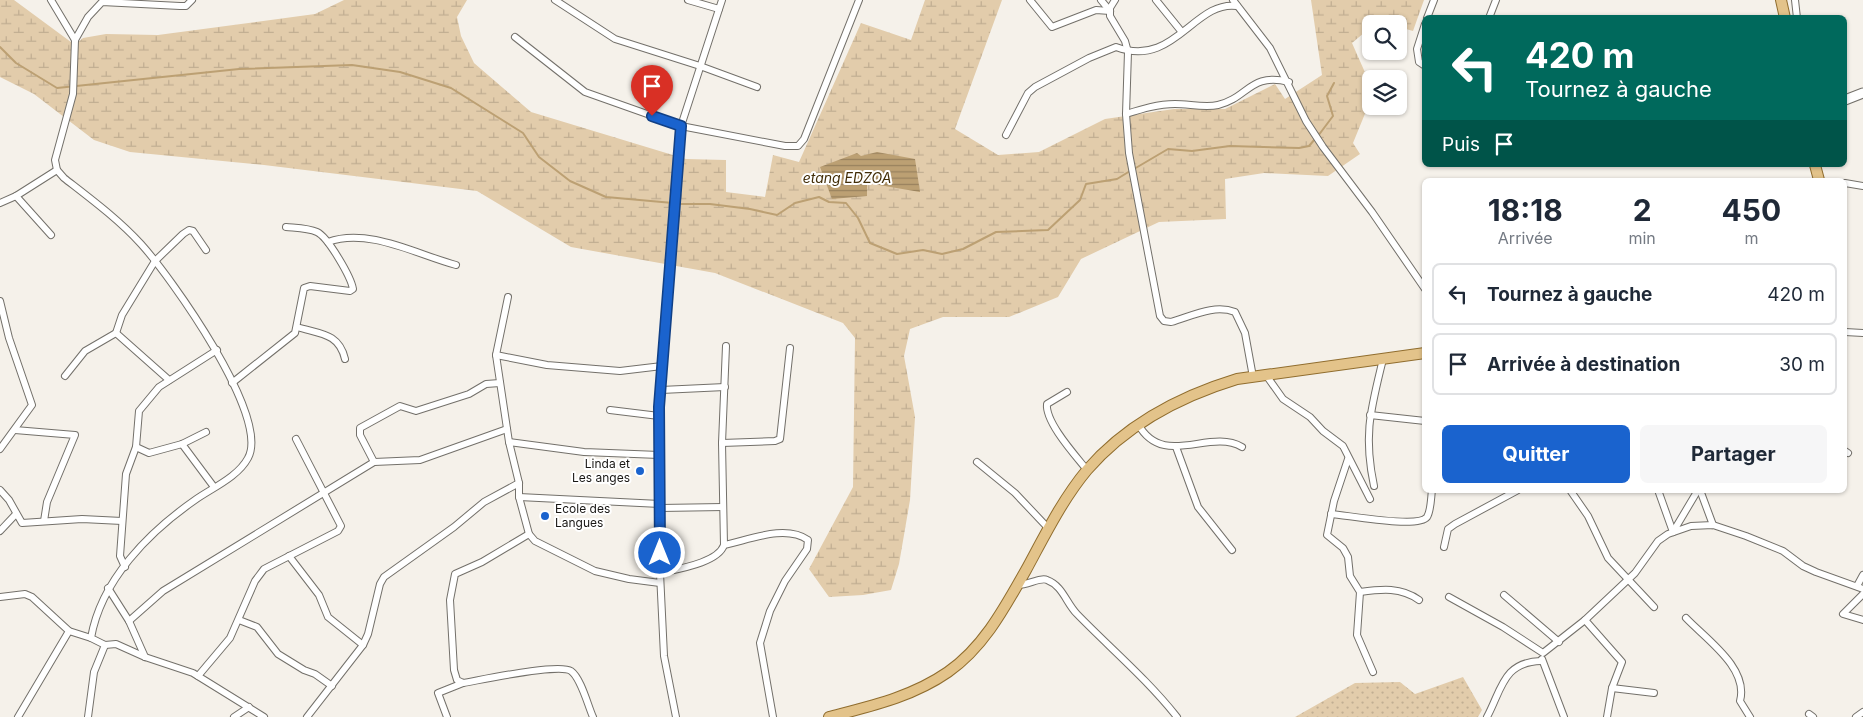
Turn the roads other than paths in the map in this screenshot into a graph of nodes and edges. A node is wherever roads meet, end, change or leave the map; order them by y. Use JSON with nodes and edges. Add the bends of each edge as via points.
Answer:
{"nodes":[{"id":1,"x":51,"y":0,"type":"edge"},
{"id":2,"x":192,"y":0,"type":"edge"},
{"id":3,"x":555,"y":0,"type":"edge"},
{"id":4,"x":688,"y":0,"type":"edge"},
{"id":5,"x":722,"y":0,"type":"edge"},
{"id":6,"x":859,"y":0,"type":"edge"},
{"id":7,"x":1030,"y":0,"type":"edge"},
{"id":8,"x":1101,"y":0,"type":"edge"},
{"id":9,"x":1115,"y":0,"type":"edge"},
{"id":10,"x":1156,"y":0,"type":"edge"},
{"id":11,"x":1434,"y":0,"type":"edge"},
{"id":12,"x":1496,"y":0,"type":"edge"},
{"id":13,"x":1781,"y":0,"type":"edge"},
{"id":14,"x":1795,"y":0,"type":"edge"},
{"id":15,"x":118,"y":1,"type":"edge"},
{"id":16,"x":1235,"y":3,"type":"edge"},
{"id":17,"x":719,"y":9,"type":"junction"},
{"id":18,"x":1110,"y":11,"type":"junction"},
{"id":19,"x":1428,"y":15,"type":"edge"},
{"id":20,"x":1490,"y":15,"type":"edge"},
{"id":21,"x":1784,"y":15,"type":"edge"},
{"id":22,"x":1797,"y":15,"type":"edge"},
{"id":23,"x":1181,"y":31,"type":"junction"},
{"id":24,"x":1422,"y":33,"type":"edge"},
{"id":25,"x":515,"y":37,"type":"dead end"},
{"id":26,"x":75,"y":40,"type":"junction"},
{"id":27,"x":1128,"y":52,"type":"junction"},
{"id":28,"x":1422,"y":64,"type":"edge"},
{"id":29,"x":700,"y":66,"type":"junction"},
{"id":30,"x":1289,"y":82,"type":"junction"},
{"id":31,"x":757,"y":87,"type":"dead end"},
{"id":32,"x":1863,"y":94,"type":"edge"},
{"id":33,"x":1847,"y":99,"type":"edge"},
{"id":34,"x":1126,"y":114,"type":"junction"},
{"id":35,"x":681,"y":126,"type":"junction"},
{"id":36,"x":1006,"y":135,"type":"dead end"},
{"id":37,"x":58,"y":170,"type":"junction"},
{"id":38,"x":1847,"y":183,"type":"edge"},
{"id":39,"x":1863,"y":186,"type":"edge"},
{"id":40,"x":16,"y":196,"type":"junction"},
{"id":41,"x":0,"y":203,"type":"edge"},
{"id":42,"x":286,"y":227,"type":"dead end"},
{"id":43,"x":52,"y":235,"type":"dead end"},
{"id":44,"x":328,"y":242,"type":"junction"},
{"id":45,"x":206,"y":250,"type":"dead end"},
{"id":46,"x":156,"y":261,"type":"junction"},
{"id":47,"x":456,"y":265,"type":"dead end"},
{"id":48,"x":1422,"y":285,"type":"edge"},
{"id":49,"x":508,"y":297,"type":"dead end"},
{"id":50,"x":0,"y":301,"type":"edge"},
{"id":51,"x":297,"y":327,"type":"junction"},
{"id":52,"x":116,"y":332,"type":"junction"},
{"id":53,"x":1847,"y":332,"type":"edge"},
{"id":54,"x":1863,"y":333,"type":"edge"},
{"id":55,"x":726,"y":346,"type":"dead end"},
{"id":56,"x":790,"y":348,"type":"dead end"},
{"id":57,"x":217,"y":350,"type":"junction"},
{"id":58,"x":1422,"y":353,"type":"edge"},
{"id":59,"x":496,"y":355,"type":"junction"},
{"id":60,"x":345,"y":359,"type":"dead end"},
{"id":61,"x":1383,"y":359,"type":"junction"},
{"id":62,"x":662,"y":366,"type":"junction"},
{"id":63,"x":1266,"y":375,"type":"junction"},
{"id":64,"x":65,"y":376,"type":"dead end"},
{"id":65,"x":1253,"y":377,"type":"junction"},
{"id":66,"x":169,"y":380,"type":"junction"},
{"id":67,"x":500,"y":382,"type":"junction"},
{"id":68,"x":232,"y":383,"type":"junction"},
{"id":69,"x":725,"y":387,"type":"junction"},
{"id":70,"x":661,"y":390,"type":"junction"},
{"id":71,"x":1067,"y":392,"type":"dead end"},
{"id":72,"x":610,"y":410,"type":"dead end"},
{"id":73,"x":1370,"y":415,"type":"junction"},
{"id":74,"x":659,"y":416,"type":"junction"},
{"id":75,"x":1422,"y":421,"type":"edge"},
{"id":76,"x":1138,"y":424,"type":"junction"},
{"id":77,"x":507,"y":429,"type":"junction"},
{"id":78,"x":14,"y":430,"type":"junction"},
{"id":79,"x":206,"y":432,"type":"dead end"},
{"id":80,"x":296,"y":440,"type":"dead end"},
{"id":81,"x":509,"y":442,"type":"junction"},
{"id":82,"x":722,"y":443,"type":"junction"},
{"id":83,"x":182,"y":444,"type":"junction"},
{"id":84,"x":136,"y":446,"type":"junction"},
{"id":85,"x":1176,"y":447,"type":"junction"},
{"id":86,"x":1242,"y":448,"type":"dead end"},
{"id":87,"x":0,"y":449,"type":"edge"},
{"id":88,"x":659,"y":455,"type":"junction"},
{"id":89,"x":1348,"y":459,"type":"junction"},
{"id":90,"x":374,"y":462,"type":"junction"},
{"id":91,"x":977,"y":462,"type":"dead end"},
{"id":92,"x":1087,"y":470,"type":"junction"},
{"id":93,"x":519,"y":483,"type":"junction"},
{"id":94,"x":1374,"y":486,"type":"dead end"},
{"id":95,"x":214,"y":487,"type":"junction"},
{"id":96,"x":0,"y":490,"type":"edge"},
{"id":97,"x":325,"y":493,"type":"junction"},
{"id":98,"x":1432,"y":493,"type":"edge"},
{"id":99,"x":1512,"y":493,"type":"edge"},
{"id":100,"x":1572,"y":493,"type":"edge"},
{"id":101,"x":1659,"y":493,"type":"edge"},
{"id":102,"x":1697,"y":493,"type":"edge"},
{"id":103,"x":1700,"y":493,"type":"edge"},
{"id":104,"x":520,"y":497,"type":"junction"},
{"id":105,"x":1370,"y":499,"type":"dead end"},
{"id":106,"x":660,"y":506,"type":"junction"},
{"id":107,"x":723,"y":507,"type":"junction"},
{"id":108,"x":16,"y":514,"type":"junction"},
{"id":109,"x":1331,"y":514,"type":"junction"},
{"id":110,"x":44,"y":521,"type":"junction"},
{"id":111,"x":122,"y":521,"type":"junction"},
{"id":112,"x":1713,"y":525,"type":"junction"},
{"id":113,"x":1048,"y":529,"type":"junction"},
{"id":114,"x":0,"y":531,"type":"edge"},
{"id":115,"x":1673,"y":532,"type":"junction"},
{"id":116,"x":529,"y":534,"type":"junction"},
{"id":117,"x":724,"y":545,"type":"junction"},
{"id":118,"x":1444,"y":547,"type":"dead end"},
{"id":119,"x":1232,"y":550,"type":"dead end"},
{"id":120,"x":289,"y":556,"type":"junction"},
{"id":121,"x":125,"y":567,"type":"junction"},
{"id":122,"x":660,"y":573,"type":"junction"},
{"id":123,"x":1863,"y":575,"type":"edge"},
{"id":124,"x":1628,"y":579,"type":"junction"},
{"id":125,"x":660,"y":583,"type":"junction"},
{"id":126,"x":1018,"y":585,"type":"junction"},
{"id":127,"x":1860,"y":587,"type":"edge"},
{"id":128,"x":108,"y":588,"type":"junction"},
{"id":129,"x":1360,"y":592,"type":"junction"},
{"id":130,"x":1863,"y":594,"type":"edge"},
{"id":131,"x":1504,"y":595,"type":"dead end"},
{"id":132,"x":0,"y":597,"type":"edge"},
{"id":133,"x":1449,"y":597,"type":"dead end"},
{"id":134,"x":1419,"y":600,"type":"dead end"},
{"id":135,"x":1654,"y":607,"type":"dead end"},
{"id":136,"x":1686,"y":618,"type":"dead end"},
{"id":137,"x":239,"y":620,"type":"junction"},
{"id":138,"x":1585,"y":620,"type":"junction"},
{"id":139,"x":1863,"y":620,"type":"edge"},
{"id":140,"x":129,"y":621,"type":"junction"},
{"id":141,"x":69,"y":631,"type":"junction"},
{"id":142,"x":91,"y":638,"type":"junction"},
{"id":143,"x":1559,"y":642,"type":"junction"},
{"id":144,"x":105,"y":644,"type":"junction"},
{"id":145,"x":363,"y":645,"type":"junction"},
{"id":146,"x":1543,"y":653,"type":"junction"},
{"id":147,"x":145,"y":657,"type":"junction"},
{"id":148,"x":1541,"y":661,"type":"junction"},
{"id":149,"x":1373,"y":672,"type":"dead end"},
{"id":150,"x":198,"y":676,"type":"junction"},
{"id":151,"x":464,"y":683,"type":"junction"},
{"id":152,"x":332,"y":686,"type":"junction"},
{"id":153,"x":1612,"y":688,"type":"junction"},
{"id":154,"x":1654,"y":693,"type":"dead end"},
{"id":155,"x":248,"y":707,"type":"junction"},
{"id":156,"x":1863,"y":712,"type":"edge"},
{"id":157,"x":18,"y":717,"type":"edge"},
{"id":158,"x":88,"y":717,"type":"edge"},
{"id":159,"x":234,"y":717,"type":"edge"},
{"id":160,"x":264,"y":717,"type":"edge"},
{"id":161,"x":307,"y":717,"type":"edge"},
{"id":162,"x":447,"y":717,"type":"edge"},
{"id":163,"x":593,"y":717,"type":"edge"},
{"id":164,"x":676,"y":717,"type":"edge"},
{"id":165,"x":773,"y":717,"type":"edge"},
{"id":166,"x":829,"y":717,"type":"edge"},
{"id":167,"x":1177,"y":717,"type":"edge"},
{"id":168,"x":1487,"y":717,"type":"edge"},
{"id":169,"x":1564,"y":717,"type":"edge"},
{"id":170,"x":1607,"y":717,"type":"edge"},
{"id":171,"x":1750,"y":717,"type":"edge"},
{"id":172,"x":1856,"y":717,"type":"edge"}],
"edges":[{"from":1,"to":26,"type":"street"},
{"from":2,"to":15,"type":"street","via":[[186,6]]},
{"from":3,"to":29,"type":"street","via":[[615,39]]},
{"from":4,"to":17,"type":"street"},
{"from":5,"to":17,"type":"street"},
{"from":6,"to":35,"type":"street","via":[[798,146]]},
{"from":7,"to":18,"type":"street","via":[[1052,27],[1096,10]]},
{"from":8,"to":18,"type":"street"},
{"from":9,"to":18,"type":"street"},
{"from":10,"to":23,"type":"street"},
{"from":11,"to":19,"type":"street"},
{"from":12,"to":20,"type":"street"},
{"from":13,"to":21,"type":"main road"},
{"from":14,"to":22,"type":"street"},
{"from":15,"to":26,"type":"street","via":[[102,2],[88,17]]},
{"from":16,"to":23,"type":"street","via":[[1218,6]]},
{"from":16,"to":30,"type":"street","via":[[1270,48]]},
{"from":17,"to":29,"type":"street"},
{"from":18,"to":27,"type":"street"},
{"from":23,"to":27,"type":"street","via":[[1163,46]]},
{"from":24,"to":28,"type":"street","via":[[1417,49]]},
{"from":25,"to":35,"type":"street","via":[[585,92]]},
{"from":26,"to":37,"type":"street","via":[[73,94],[57,149],[55,160]]},
{"from":27,"to":34,"type":"street"},
{"from":27,"to":36,"type":"street","via":[[1116,47],[1035,87],[1028,93]]},
{"from":29,"to":31,"type":"street"},
{"from":29,"to":35,"type":"street"},
{"from":30,"to":34,"type":"street","via":[[1274,78],[1263,80],[1218,105],[1173,104]]},
{"from":30,"to":48,"type":"street","via":[[1322,147]]},
{"from":32,"to":33,"type":"street"},
{"from":34,"to":65,"type":"street","via":[[1129,152],[1160,316],[1171,322],[1215,309],[1226,308],[1235,312],[1244,333]]},
{"from":35,"to":62,"type":"street"},
{"from":37,"to":40,"type":"street"},
{"from":37,"to":46,"type":"street","via":[[116,218]]},
{"from":38,"to":39,"type":"street"},
{"from":40,"to":41,"type":"street"},
{"from":40,"to":43,"type":"street"},
{"from":42,"to":44,"type":"street","via":[[314,230]]},
{"from":44,"to":47,"type":"street","via":[[349,237],[404,247]]},
{"from":44,"to":51,"type":"street","via":[[353,289],[304,288]]},
{"from":45,"to":46,"type":"street","via":[[189,230]]},
{"from":46,"to":52,"type":"street","via":[[122,315]]},
{"from":46,"to":57,"type":"street"},
{"from":49,"to":59,"type":"street"},
{"from":50,"to":78,"type":"street","via":[[32,405]]},
{"from":51,"to":60,"type":"street","via":[[334,338]]},
{"from":51,"to":68,"type":"street","via":[[289,339]]},
{"from":52,"to":64,"type":"street","via":[[85,351]]},
{"from":52,"to":66,"type":"street"},
{"from":53,"to":54,"type":"street"},
{"from":55,"to":69,"type":"street"},
{"from":56,"to":82,"type":"street","via":[[780,438],[775,441]]},
{"from":57,"to":66,"type":"street"},
{"from":57,"to":68,"type":"street"},
{"from":58,"to":61,"type":"main road"},
{"from":59,"to":62,"type":"street","via":[[547,365],[620,371]]},
{"from":59,"to":67,"type":"street"},
{"from":61,"to":63,"type":"main road"},
{"from":61,"to":73,"type":"street"},
{"from":62,"to":70,"type":"street"},
{"from":63,"to":65,"type":"main road"},
{"from":63,"to":89,"type":"street","via":[[1283,399],[1343,446]]},
{"from":65,"to":76,"type":"main road","via":[[1210,388]]},
{"from":66,"to":84,"type":"street","via":[[139,411]]},
{"from":67,"to":77,"type":"street"},
{"from":67,"to":90,"type":"street","via":[[486,384],[469,394],[416,412],[400,406],[360,428],[360,435]]},
{"from":68,"to":95,"type":"street","via":[[249,424],[253,440],[251,452],[241,468]]},
{"from":69,"to":70,"type":"street"},
{"from":69,"to":82,"type":"street"},
{"from":70,"to":74,"type":"street"},
{"from":71,"to":92,"type":"street","via":[[1047,404],[1046,412]]},
{"from":72,"to":74,"type":"street"},
{"from":73,"to":75,"type":"street"},
{"from":73,"to":94,"type":"street","via":[[1368,451]]},
{"from":74,"to":88,"type":"street"},
{"from":76,"to":85,"type":"street","via":[[1147,437],[1165,446]]},
{"from":76,"to":92,"type":"main road"},
{"from":77,"to":81,"type":"street"},
{"from":77,"to":90,"type":"street","via":[[420,460]]},
{"from":78,"to":87,"type":"street"},
{"from":78,"to":110,"type":"street","via":[[75,435],[48,502]]},
{"from":79,"to":83,"type":"street"},
{"from":80,"to":97,"type":"street"},
{"from":81,"to":88,"type":"street","via":[[584,452]]},
{"from":81,"to":93,"type":"street"},
{"from":82,"to":107,"type":"street"},
{"from":83,"to":84,"type":"street","via":[[149,453]]},
{"from":83,"to":95,"type":"street"},
{"from":84,"to":111,"type":"street","via":[[126,474]]},
{"from":85,"to":86,"type":"street","via":[[1229,443]]},
{"from":85,"to":119,"type":"street","via":[[1198,507]]},
{"from":88,"to":106,"type":"street"},
{"from":89,"to":105,"type":"street"},
{"from":89,"to":109,"type":"street"},
{"from":90,"to":97,"type":"street"},
{"from":91,"to":113,"type":"street","via":[[1015,494]]},
{"from":92,"to":113,"type":"main road"},
{"from":93,"to":104,"type":"street"},
{"from":93,"to":145,"type":"street","via":[[484,502],[384,578]]},
{"from":95,"to":121,"type":"street","via":[[183,508],[139,548]]},
{"from":96,"to":108,"type":"street"},
{"from":97,"to":120,"type":"street","via":[[341,526],[338,531]]},
{"from":97,"to":140,"type":"street","via":[[163,591]]},
{"from":98,"to":109,"type":"street","via":[[1428,514],[1422,520],[1392,523]]},
{"from":99,"to":118,"type":"street","via":[[1455,524],[1448,530]]},
{"from":100,"to":124,"type":"street","via":[[1588,516],[1608,558]]},
{"from":101,"to":115,"type":"street"},
{"from":102,"to":115,"type":"street"},
{"from":103,"to":112,"type":"street"},
{"from":104,"to":106,"type":"street"},
{"from":104,"to":116,"type":"street"},
{"from":106,"to":107,"type":"street"},
{"from":106,"to":122,"type":"street"},
{"from":107,"to":117,"type":"street"},
{"from":108,"to":110,"type":"street","via":[[22,523]]},
{"from":108,"to":114,"type":"street"},
{"from":109,"to":129,"type":"street","via":[[1327,535],[1344,548],[1350,576]]},
{"from":110,"to":111,"type":"street"},
{"from":111,"to":121,"type":"street","via":[[120,556]]},
{"from":112,"to":115,"type":"street","via":[[1691,526]]},
{"from":112,"to":127,"type":"street","via":[[1774,547],[1803,566]]},
{"from":113,"to":126,"type":"main road"},
{"from":115,"to":124,"type":"street","via":[[1658,541]]},
{"from":116,"to":125,"type":"street","via":[[535,541],[595,571]]},
{"from":116,"to":151,"type":"street","via":[[455,574],[450,600],[454,670],[458,680]]},
{"from":117,"to":122,"type":"street","via":[[717,555],[706,560]]},
{"from":117,"to":165,"type":"street","via":[[779,533],[798,534],[808,540],[807,549],[770,611],[760,643]]},
{"from":120,"to":137,"type":"street","via":[[264,569],[255,581]]},
{"from":120,"to":145,"type":"street","via":[[319,595],[328,617]]},
{"from":121,"to":128,"type":"street"},
{"from":122,"to":125,"type":"street"},
{"from":123,"to":127,"type":"street"},
{"from":124,"to":135,"type":"street"},
{"from":124,"to":138,"type":"street"},
{"from":125,"to":164,"type":"street","via":[[664,656]]},
{"from":126,"to":166,"type":"main road","via":[[983,639],[949,671],[907,695]]},
{"from":126,"to":167,"type":"street","via":[[1028,585],[1038,579],[1047,580],[1061,590],[1077,615]]},
{"from":128,"to":140,"type":"street"},
{"from":128,"to":142,"type":"street"},
{"from":129,"to":134,"type":"street","via":[[1394,589]]},
{"from":129,"to":149,"type":"street","via":[[1357,635]]},
{"from":130,"to":139,"type":"street","via":[[1843,614]]},
{"from":131,"to":143,"type":"street"},
{"from":132,"to":141,"type":"street","via":[[25,594],[32,597]]},
{"from":133,"to":146,"type":"street"},
{"from":136,"to":171,"type":"street","via":[[1711,639],[1735,668],[1742,693],[1740,701]]},
{"from":137,"to":150,"type":"street","via":[[230,638]]},
{"from":137,"to":152,"type":"street","via":[[257,627],[278,654]]},
{"from":138,"to":143,"type":"street"},
{"from":138,"to":153,"type":"street","via":[[1622,662]]},
{"from":140,"to":147,"type":"street"},
{"from":141,"to":142,"type":"street"},
{"from":141,"to":157,"type":"street"},
{"from":142,"to":144,"type":"street"},
{"from":143,"to":146,"type":"street"},
{"from":144,"to":147,"type":"street","via":[[116,644]]},
{"from":144,"to":158,"type":"street","via":[[94,672]]},
{"from":145,"to":152,"type":"street"},
{"from":146,"to":148,"type":"street"},
{"from":147,"to":150,"type":"street"},
{"from":148,"to":168,"type":"street","via":[[1528,661],[1513,668]]},
{"from":148,"to":169,"type":"street"},
{"from":150,"to":155,"type":"street"},
{"from":151,"to":162,"type":"street","via":[[438,693]]},
{"from":151,"to":163,"type":"street","via":[[564,668],[577,677]]},
{"from":152,"to":161,"type":"street"},
{"from":153,"to":154,"type":"street"},
{"from":153,"to":170,"type":"street"},
{"from":155,"to":159,"type":"street"},
{"from":155,"to":160,"type":"street"},
{"from":156,"to":172,"type":"street"}]}
